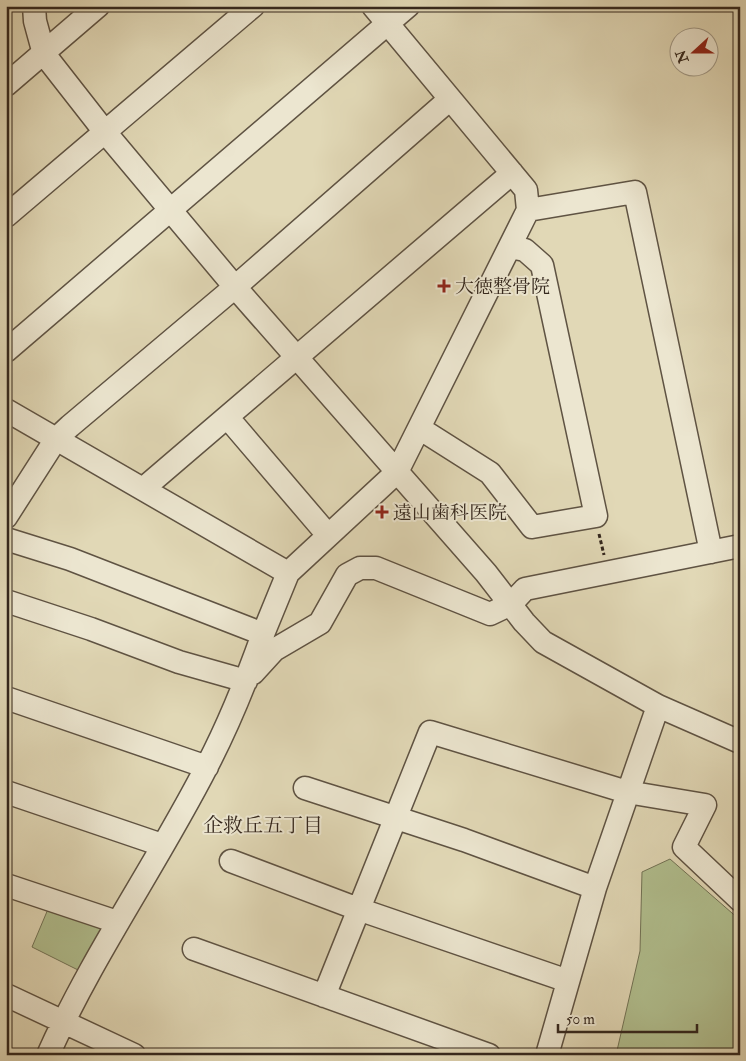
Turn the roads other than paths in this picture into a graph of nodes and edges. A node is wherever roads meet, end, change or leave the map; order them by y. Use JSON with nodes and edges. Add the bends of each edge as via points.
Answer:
{"nodes":[{"id":1,"x":34,"y":6,"type":"edge"},
{"id":2,"x":98,"y":6,"type":"edge"},
{"id":3,"x":254,"y":6,"type":"edge"},
{"id":4,"x":373,"y":6,"type":"edge"},
{"id":5,"x":408,"y":6,"type":"edge"},
{"id":6,"x":387,"y":23,"type":"junction"},
{"id":7,"x":44,"y":54,"type":"junction"},
{"id":8,"x":6,"y":85,"type":"edge"},
{"id":9,"x":450,"y":100,"type":"junction"},
{"id":10,"x":105,"y":132,"type":"junction"},
{"id":11,"x":512,"y":173,"type":"junction"},
{"id":12,"x":169,"y":210,"type":"junction"},
{"id":13,"x":528,"y":210,"type":"junction"},
{"id":14,"x":6,"y":216,"type":"edge"},
{"id":15,"x":510,"y":247,"type":"junction"},
{"id":16,"x":235,"y":287,"type":"junction"},
{"id":17,"x":6,"y":351,"type":"edge"},
{"id":18,"x":298,"y":358,"type":"junction"},
{"id":19,"x":6,"y":410,"type":"edge"},
{"id":20,"x":228,"y":418,"type":"junction"},
{"id":21,"x":419,"y":428,"type":"junction"},
{"id":22,"x":56,"y":439,"type":"junction"},
{"id":23,"x":397,"y":472,"type":"junction"},
{"id":24,"x":144,"y":488,"type":"junction"},
{"id":25,"x":7,"y":514,"type":"edge"},
{"id":26,"x":327,"y":534,"type":"junction"},
{"id":27,"x":6,"y":539,"type":"edge"},
{"id":28,"x":740,"y":546,"type":"edge"},
{"id":29,"x":712,"y":552,"type":"junction"},
{"id":30,"x":288,"y":573,"type":"junction"},
{"id":31,"x":6,"y":601,"type":"edge"},
{"id":32,"x":510,"y":604,"type":"junction"},
{"id":33,"x":263,"y":634,"type":"junction"},
{"id":34,"x":246,"y":681,"type":"junction"},
{"id":35,"x":6,"y":698,"type":"edge"},
{"id":36,"x":658,"y":706,"type":"junction"},
{"id":37,"x":740,"y":742,"type":"edge"},
{"id":38,"x":207,"y":767,"type":"junction"},
{"id":39,"x":305,"y":788,"type":"dead end"},
{"id":40,"x":6,"y":792,"type":"edge"},
{"id":41,"x":627,"y":792,"type":"junction"},
{"id":42,"x":394,"y":817,"type":"junction"},
{"id":43,"x":162,"y":845,"type":"junction"},
{"id":44,"x":231,"y":861,"type":"dead end"},
{"id":45,"x":6,"y":885,"type":"edge"},
{"id":46,"x":595,"y":888,"type":"junction"},
{"id":47,"x":740,"y":900,"type":"edge"},
{"id":48,"x":358,"y":909,"type":"junction"},
{"id":49,"x":117,"y":922,"type":"junction"},
{"id":50,"x":194,"y":950,"type":"dead end"},
{"id":51,"x":568,"y":981,"type":"junction"},
{"id":52,"x":6,"y":995,"type":"edge"},
{"id":53,"x":324,"y":996,"type":"junction"},
{"id":54,"x":64,"y":1020,"type":"junction"},
{"id":55,"x":48,"y":1055,"type":"edge"},
{"id":56,"x":134,"y":1055,"type":"edge"},
{"id":57,"x":489,"y":1055,"type":"edge"},
{"id":58,"x":547,"y":1055,"type":"edge"}],
"edges":[{"from":1,"to":7,"type":"street","via":[[34,21]]},
{"from":2,"to":7,"type":"street"},
{"from":3,"to":10,"type":"street"},
{"from":4,"to":6,"type":"street"},
{"from":5,"to":6,"type":"street"},
{"from":6,"to":9,"type":"street"},
{"from":6,"to":12,"type":"street"},
{"from":7,"to":8,"type":"street"},
{"from":7,"to":10,"type":"street"},
{"from":9,"to":11,"type":"street"},
{"from":9,"to":16,"type":"street"},
{"from":10,"to":12,"type":"street"},
{"from":10,"to":14,"type":"street"},
{"from":11,"to":13,"type":"street","via":[[526,190]]},
{"from":11,"to":18,"type":"street"},
{"from":12,"to":16,"type":"street"},
{"from":12,"to":17,"type":"street"},
{"from":13,"to":15,"type":"street"},
{"from":13,"to":29,"type":"street","via":[[635,192]]},
{"from":15,"to":21,"type":"street"},
{"from":15,"to":21,"type":"street","via":[[525,250],[542,265],[596,516],[532,527],[490,473]]},
{"from":16,"to":18,"type":"street"},
{"from":16,"to":22,"type":"street"},
{"from":18,"to":20,"type":"street"},
{"from":18,"to":23,"type":"street"},
{"from":19,"to":22,"type":"street"},
{"from":20,"to":24,"type":"street"},
{"from":20,"to":26,"type":"street"},
{"from":21,"to":23,"type":"street"},
{"from":22,"to":24,"type":"street"},
{"from":22,"to":25,"type":"street"},
{"from":23,"to":26,"type":"street"},
{"from":23,"to":32,"type":"street"},
{"from":24,"to":30,"type":"street"},
{"from":26,"to":30,"type":"street"},
{"from":27,"to":33,"type":"street","via":[[70,559]]},
{"from":28,"to":29,"type":"street"},
{"from":29,"to":32,"type":"street","via":[[525,589]]},
{"from":30,"to":33,"type":"street"},
{"from":31,"to":34,"type":"street","via":[[179,662]]},
{"from":32,"to":34,"type":"street","via":[[490,614],[376,568],[360,568],[347,575],[320,622],[274,650]]},
{"from":32,"to":36,"type":"street","via":[[543,642]]},
{"from":33,"to":34,"type":"street"},
{"from":34,"to":38,"type":"street"},
{"from":35,"to":38,"type":"street"},
{"from":36,"to":37,"type":"street"},
{"from":36,"to":41,"type":"street"},
{"from":38,"to":43,"type":"street"},
{"from":39,"to":42,"type":"street"},
{"from":40,"to":43,"type":"street"},
{"from":41,"to":42,"type":"street","via":[[430,732]]},
{"from":41,"to":46,"type":"street"},
{"from":41,"to":47,"type":"street","via":[[706,805],[684,847]]},
{"from":42,"to":46,"type":"street"},
{"from":42,"to":48,"type":"street"},
{"from":43,"to":49,"type":"street"},
{"from":44,"to":48,"type":"street"},
{"from":45,"to":49,"type":"street"},
{"from":46,"to":51,"type":"street"},
{"from":48,"to":51,"type":"street"},
{"from":48,"to":53,"type":"street"},
{"from":49,"to":54,"type":"street"},
{"from":50,"to":53,"type":"street"},
{"from":51,"to":58,"type":"street"},
{"from":52,"to":54,"type":"street"},
{"from":53,"to":57,"type":"street"},
{"from":54,"to":55,"type":"street"},
{"from":54,"to":56,"type":"street"}]}
